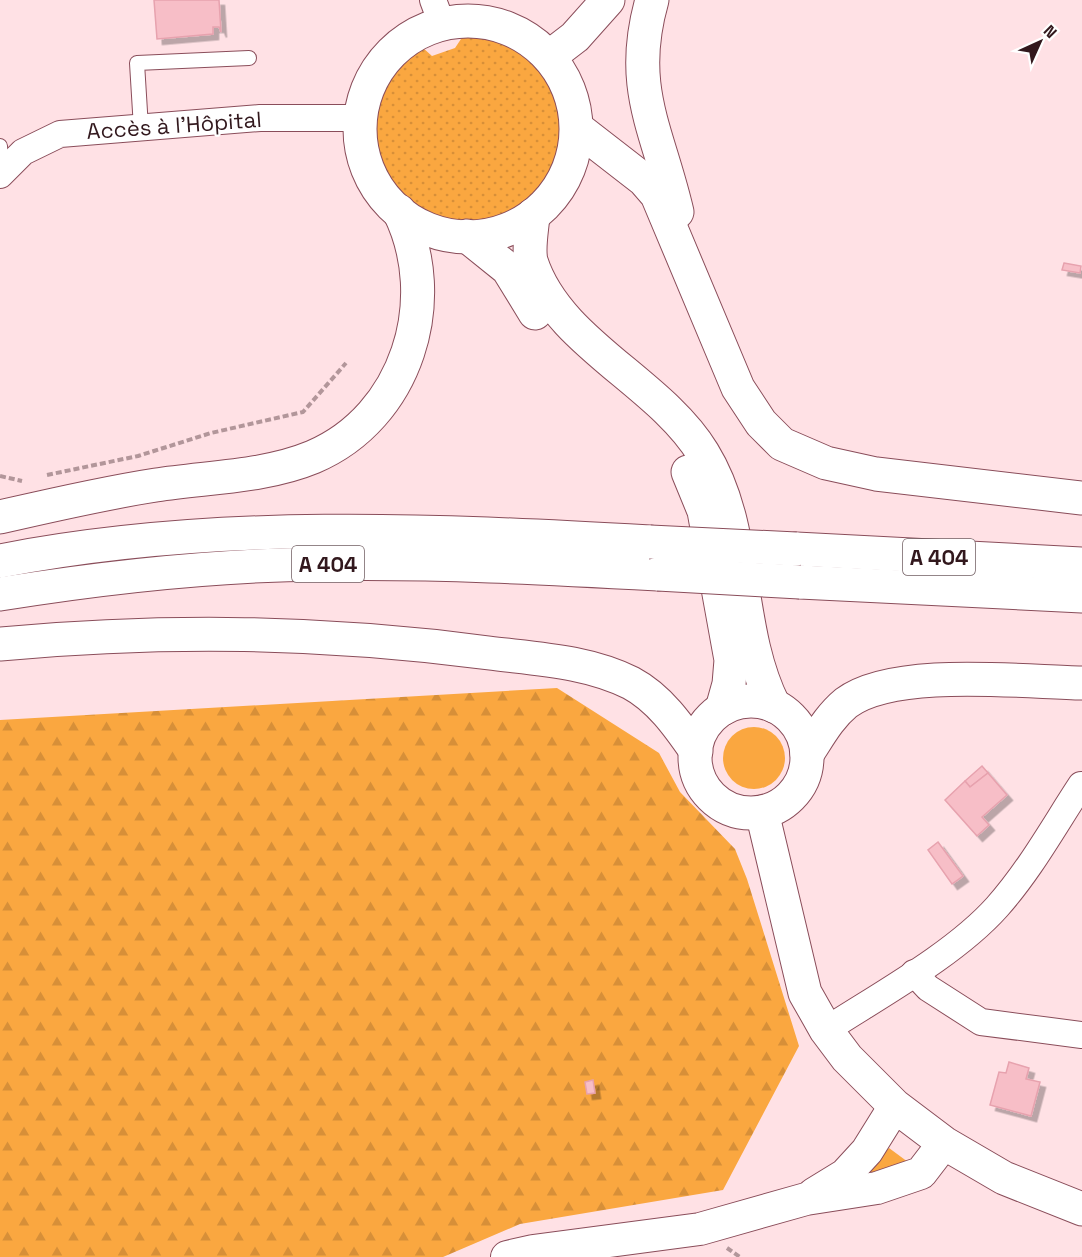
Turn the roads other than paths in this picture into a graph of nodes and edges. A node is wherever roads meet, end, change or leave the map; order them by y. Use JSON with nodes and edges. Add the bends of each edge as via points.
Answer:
{"nodes":[{"id":1,"x":608,"y":0,"type":"edge"},
{"id":2,"x":652,"y":0,"type":"edge"},
{"id":3,"x":438,"y":12,"type":"edge"},
{"id":4,"x":549,"y":57,"type":"junction"},
{"id":5,"x":249,"y":58,"type":"dead end"},
{"id":6,"x":361,"y":118,"type":"junction"},
{"id":7,"x":141,"y":128,"type":"junction"},
{"id":8,"x":577,"y":128,"type":"junction"},
{"id":9,"x":0,"y":146,"type":"edge"},
{"id":10,"x":1,"y":174,"type":"edge"},
{"id":11,"x":399,"y":211,"type":"junction"},
{"id":12,"x":533,"y":216,"type":"junction"},
{"id":13,"x":467,"y":236,"type":"junction"},
{"id":14,"x":694,"y":286,"type":"junction"},
{"id":15,"x":1082,"y":498,"type":"edge"},
{"id":16,"x":0,"y":517,"type":"edge"},
{"id":17,"x":0,"y":561,"type":"edge"},
{"id":18,"x":1082,"y":564,"type":"edge"},
{"id":19,"x":0,"y":594,"type":"edge"},
{"id":20,"x":1082,"y":596,"type":"edge"},
{"id":21,"x":0,"y":644,"type":"edge"},
{"id":22,"x":1082,"y":684,"type":"edge"},
{"id":23,"x":774,"y":706,"type":"junction"},
{"id":24,"x":722,"y":709,"type":"junction"},
{"id":25,"x":696,"y":751,"type":"junction"},
{"id":26,"x":807,"y":754,"type":"junction"},
{"id":27,"x":1081,"y":785,"type":"edge"},
{"id":28,"x":762,"y":812,"type":"junction"},
{"id":29,"x":914,"y":973,"type":"junction"},
{"id":30,"x":826,"y":1030,"type":"junction"},
{"id":31,"x":1082,"y":1035,"type":"edge"},
{"id":32,"x":895,"y":1106,"type":"junction"},
{"id":33,"x":944,"y":1143,"type":"junction"},
{"id":34,"x":806,"y":1199,"type":"junction"},
{"id":35,"x":1082,"y":1209,"type":"edge"},
{"id":36,"x":507,"y":1257,"type":"edge"}],
"edges":[{"from":1,"to":4,"type":"main road","via":[[575,37]]},
{"from":2,"to":14,"type":"main road","via":[[641,61],[646,106],[669,180]]},
{"from":3,"to":4,"type":"main road","via":[[500,26],[526,38]]},
{"from":3,"to":6,"type":"main road","via":[[430,27],[400,44],[387,58],[369,86]]},
{"from":4,"to":8,"type":"main road","via":[[564,79]]},
{"from":5,"to":7,"type":"lane","via":[[137,63]]},
{"from":6,"to":7,"type":"street","name":"Accès à l'Hôpital","via":[[260,118]]},
{"from":6,"to":11,"type":"main road","via":[[359,140],[371,178]]},
{"from":7,"to":10,"type":"street","name":"Accès à l'Hôpital","via":[[60,134],[23,152]]},
{"from":8,"to":12,"type":"main road","via":[[571,163],[556,192]]},
{"from":8,"to":14,"type":"main road","via":[[644,180],[657,195]]},
{"from":9,"to":10,"type":"lane"},
{"from":11,"to":13,"type":"main road","via":[[431,230]]},
{"from":11,"to":16,"type":"main road","via":[[412,238],[418,267],[416,329],[405,361],[378,405],[341,441],[316,455],[278,467],[153,485]]},
{"from":12,"to":13,"type":"main road","via":[[494,234]]},
{"from":12,"to":23,"type":"main road","via":[[531,259],[555,306],[658,399],[703,453],[715,477],[729,513],[751,646]]},
{"from":13,"to":24,"type":"main road","via":[[508,269],[549,330],[659,428],[688,472],[704,511],[731,660]]},
{"from":14,"to":15,"type":"main road","via":[[723,359],[750,410],[792,450],[826,463],[876,474]]},
{"from":17,"to":18,"type":"main road","number":"A 404","bridge":true,"via":[[142,541],[299,532],[421,531]]},
{"from":19,"to":20,"type":"main road","number":"A 404","bridge":true,"via":[[142,574],[321,564],[501,566]]},
{"from":21,"to":25,"type":"main road","via":[[164,633],[281,633],[425,644],[578,665],[607,673],[645,692],[662,706]]},
{"from":22,"to":26,"type":"main road","via":[[932,681],[884,687],[847,703]]},
{"from":23,"to":24,"type":"main road","via":[[748,701]]},
{"from":23,"to":26,"type":"main road","via":[[798,725]]},
{"from":24,"to":25,"type":"main road","via":[[704,727]]},
{"from":25,"to":28,"type":"main road","via":[[703,785],[714,798],[745,813]]},
{"from":26,"to":28,"type":"main road","via":[[806,770],[790,798]]},
{"from":27,"to":29,"type":"street","via":[[996,908]]},
{"from":28,"to":30,"type":"main road","via":[[805,993]]},
{"from":29,"to":30,"type":"street"},
{"from":29,"to":31,"type":"street","via":[[928,988],[981,1022]]},
{"from":30,"to":32,"type":"main road","via":[[847,1058]]},
{"from":32,"to":33,"type":"main road"},
{"from":32,"to":34,"type":"street","via":[[867,1151],[845,1175]]},
{"from":33,"to":34,"type":"street","via":[[921,1173],[911,1178],[877,1188]]},
{"from":33,"to":35,"type":"main road","via":[[1004,1178]]},
{"from":34,"to":36,"type":"street","via":[[700,1228]]}]}
